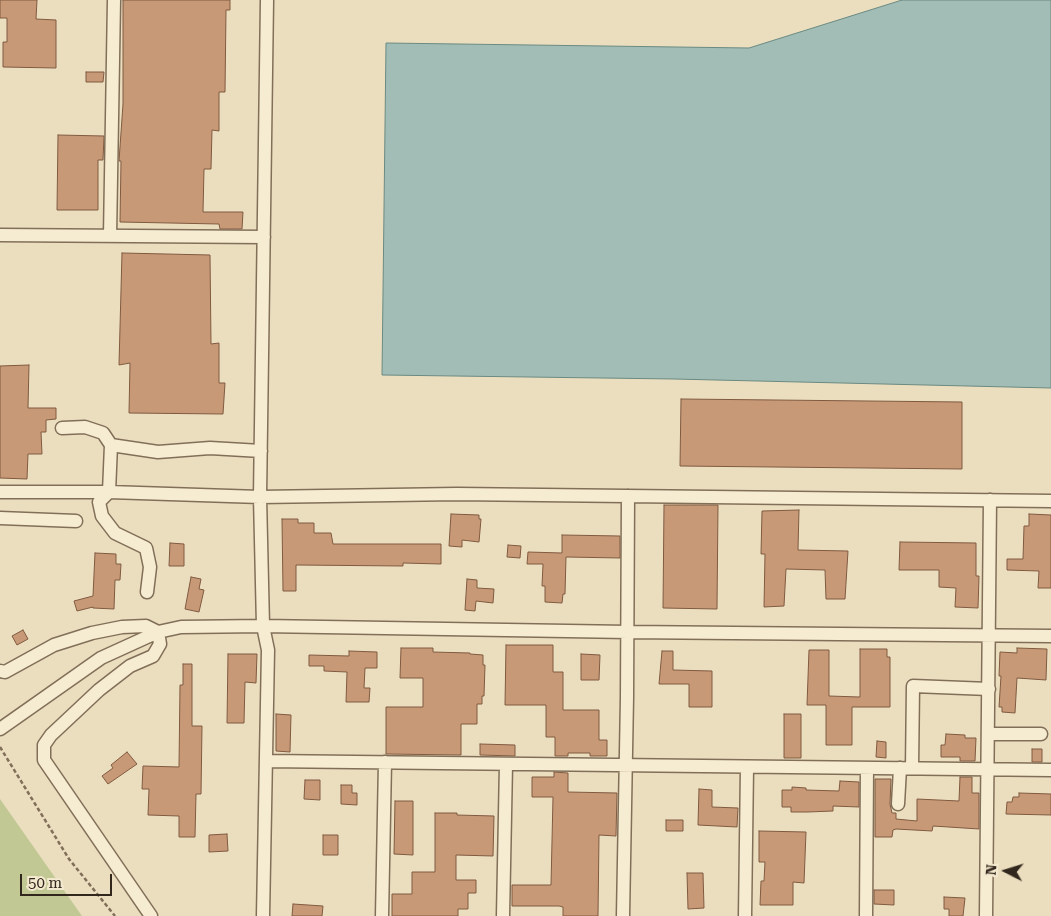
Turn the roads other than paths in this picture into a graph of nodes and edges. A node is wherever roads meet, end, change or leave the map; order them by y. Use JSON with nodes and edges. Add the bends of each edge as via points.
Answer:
{"nodes":[{"id":1,"x":114,"y":0,"type":"edge"},
{"id":2,"x":267,"y":0,"type":"edge"},
{"id":3,"x":0,"y":235,"type":"edge"},
{"id":4,"x":110,"y":236,"type":"junction"},
{"id":5,"x":264,"y":237,"type":"junction"},
{"id":6,"x":62,"y":428,"type":"dead end"},
{"id":7,"x":110,"y":445,"type":"junction"},
{"id":8,"x":261,"y":451,"type":"junction"},
{"id":9,"x":0,"y":492,"type":"edge"},
{"id":10,"x":109,"y":492,"type":"junction"},
{"id":11,"x":260,"y":496,"type":"junction"},
{"id":12,"x":628,"y":496,"type":"junction"},
{"id":13,"x":990,"y":500,"type":"junction"},
{"id":14,"x":1051,"y":501,"type":"edge"},
{"id":15,"x":0,"y":518,"type":"edge"},
{"id":16,"x":76,"y":522,"type":"dead end"},
{"id":17,"x":147,"y":592,"type":"dead end"},
{"id":18,"x":263,"y":626,"type":"junction"},
{"id":19,"x":158,"y":632,"type":"junction"},
{"id":20,"x":628,"y":632,"type":"junction"},
{"id":21,"x":990,"y":635,"type":"junction"},
{"id":22,"x":1051,"y":636,"type":"edge"},
{"id":23,"x":0,"y":671,"type":"edge"},
{"id":24,"x":989,"y":689,"type":"junction"},
{"id":25,"x":0,"y":729,"type":"edge"},
{"id":26,"x":988,"y":734,"type":"junction"},
{"id":27,"x":1041,"y":734,"type":"dead end"},
{"id":28,"x":266,"y":761,"type":"junction"},
{"id":29,"x":385,"y":762,"type":"junction"},
{"id":30,"x":506,"y":764,"type":"junction"},
{"id":31,"x":626,"y":766,"type":"junction"},
{"id":32,"x":747,"y":767,"type":"junction"},
{"id":33,"x":867,"y":768,"type":"junction"},
{"id":34,"x":906,"y":768,"type":"junction"},
{"id":35,"x":988,"y":768,"type":"junction"},
{"id":36,"x":1051,"y":770,"type":"edge"},
{"id":37,"x":898,"y":804,"type":"dead end"},
{"id":38,"x":151,"y":916,"type":"edge"},
{"id":39,"x":263,"y":916,"type":"edge"},
{"id":40,"x":382,"y":916,"type":"edge"},
{"id":41,"x":502,"y":916,"type":"edge"},
{"id":42,"x":623,"y":916,"type":"edge"},
{"id":43,"x":745,"y":916,"type":"edge"},
{"id":44,"x":866,"y":916,"type":"edge"},
{"id":45,"x":986,"y":916,"type":"edge"}],
"edges":[{"from":1,"to":4,"type":"street"},
{"from":2,"to":5,"type":"street"},
{"from":3,"to":4,"type":"street"},
{"from":4,"to":5,"type":"street"},
{"from":5,"to":8,"type":"street"},
{"from":6,"to":7,"type":"street","via":[[85,427],[103,433]]},
{"from":7,"to":8,"type":"street","via":[[158,452],[210,448]]},
{"from":7,"to":10,"type":"street"},
{"from":8,"to":11,"type":"street"},
{"from":9,"to":10,"type":"street"},
{"from":10,"to":11,"type":"street"},
{"from":10,"to":17,"type":"street","via":[[99,502],[102,516],[115,533],[146,548],[150,567]]},
{"from":11,"to":12,"type":"street"},
{"from":11,"to":18,"type":"street"},
{"from":12,"to":13,"type":"street"},
{"from":12,"to":20,"type":"street"},
{"from":13,"to":14,"type":"street"},
{"from":13,"to":21,"type":"street"},
{"from":15,"to":16,"type":"street"},
{"from":18,"to":19,"type":"street","via":[[181,627]]},
{"from":18,"to":20,"type":"street"},
{"from":18,"to":28,"type":"street","via":[[268,650]]},
{"from":19,"to":23,"type":"street","via":[[146,626],[122,626],[92,633],[54,644],[5,672]]},
{"from":19,"to":25,"type":"street","via":[[101,658]]},
{"from":19,"to":38,"type":"street","via":[[160,644],[153,656],[130,666],[99,690],[51,734],[44,745],[44,760]]},
{"from":20,"to":21,"type":"street"},
{"from":20,"to":31,"type":"street"},
{"from":21,"to":22,"type":"street"},
{"from":21,"to":24,"type":"street"},
{"from":24,"to":26,"type":"street"},
{"from":24,"to":34,"type":"street","via":[[913,686]]},
{"from":26,"to":27,"type":"street"},
{"from":26,"to":35,"type":"street"},
{"from":28,"to":29,"type":"street"},
{"from":28,"to":39,"type":"street"},
{"from":29,"to":30,"type":"street"},
{"from":29,"to":40,"type":"street"},
{"from":30,"to":31,"type":"street"},
{"from":30,"to":41,"type":"street"},
{"from":31,"to":32,"type":"street"},
{"from":31,"to":42,"type":"street"},
{"from":32,"to":33,"type":"street"},
{"from":32,"to":43,"type":"street"},
{"from":33,"to":34,"type":"street"},
{"from":33,"to":44,"type":"street"},
{"from":34,"to":35,"type":"street"},
{"from":34,"to":37,"type":"street"},
{"from":35,"to":36,"type":"street"},
{"from":35,"to":45,"type":"street"}]}
